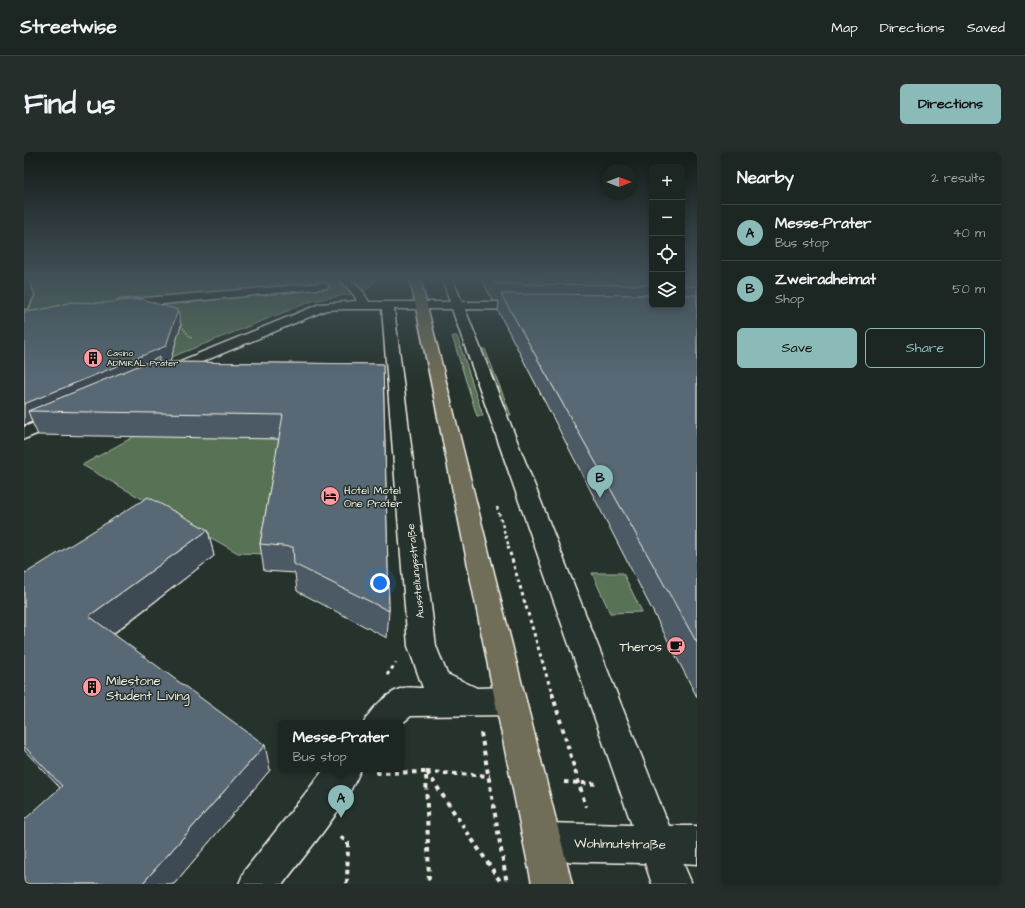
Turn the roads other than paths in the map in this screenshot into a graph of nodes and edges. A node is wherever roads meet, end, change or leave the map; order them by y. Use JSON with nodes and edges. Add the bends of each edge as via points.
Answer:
{"nodes":[{"id":1,"x":308,"y":312,"type":"edge"},
{"id":2,"x":389,"y":312,"type":"edge"},
{"id":3,"x":423,"y":312,"type":"edge"},
{"id":4,"x":459,"y":312,"type":"edge"},
{"id":5,"x":147,"y":380,"type":"edge"},
{"id":6,"x":74,"y":412,"type":"edge"},
{"id":7,"x":24,"y":434,"type":"edge"},
{"id":8,"x":475,"y":701,"type":"junction"},
{"id":9,"x":511,"y":701,"type":"junction"},
{"id":10,"x":383,"y":720,"type":"edge"},
{"id":11,"x":357,"y":772,"type":"edge"},
{"id":12,"x":543,"y":842,"type":"junction"},
{"id":13,"x":658,"y":843,"type":"junction"},
{"id":14,"x":697,"y":845,"type":"edge"},
{"id":15,"x":259,"y":884,"type":"edge"},
{"id":16,"x":552,"y":884,"type":"edge"},
{"id":17,"x":672,"y":884,"type":"edge"}],
"edges":[{"from":1,"to":5,"type":"street"},
{"from":2,"to":8,"type":"street","name":"Ausstellungsstraße","via":[[422,646],[435,683]]},
{"from":3,"to":9,"type":"main road"},
{"from":4,"to":13,"type":"street"},
{"from":6,"to":7,"type":"street"},
{"from":8,"to":9,"type":"street","name":"Ausstellungsstraße"},
{"from":8,"to":10,"type":"street","via":[[404,702]]},
{"from":9,"to":12,"type":"main road"},
{"from":11,"to":15,"type":"street","via":[[322,802]]},
{"from":12,"to":13,"type":"street","name":"Wohlmutstraße"},
{"from":12,"to":16,"type":"main road"},
{"from":13,"to":14,"type":"street","name":"Wohlmutstraße"},
{"from":13,"to":17,"type":"street"}]}
